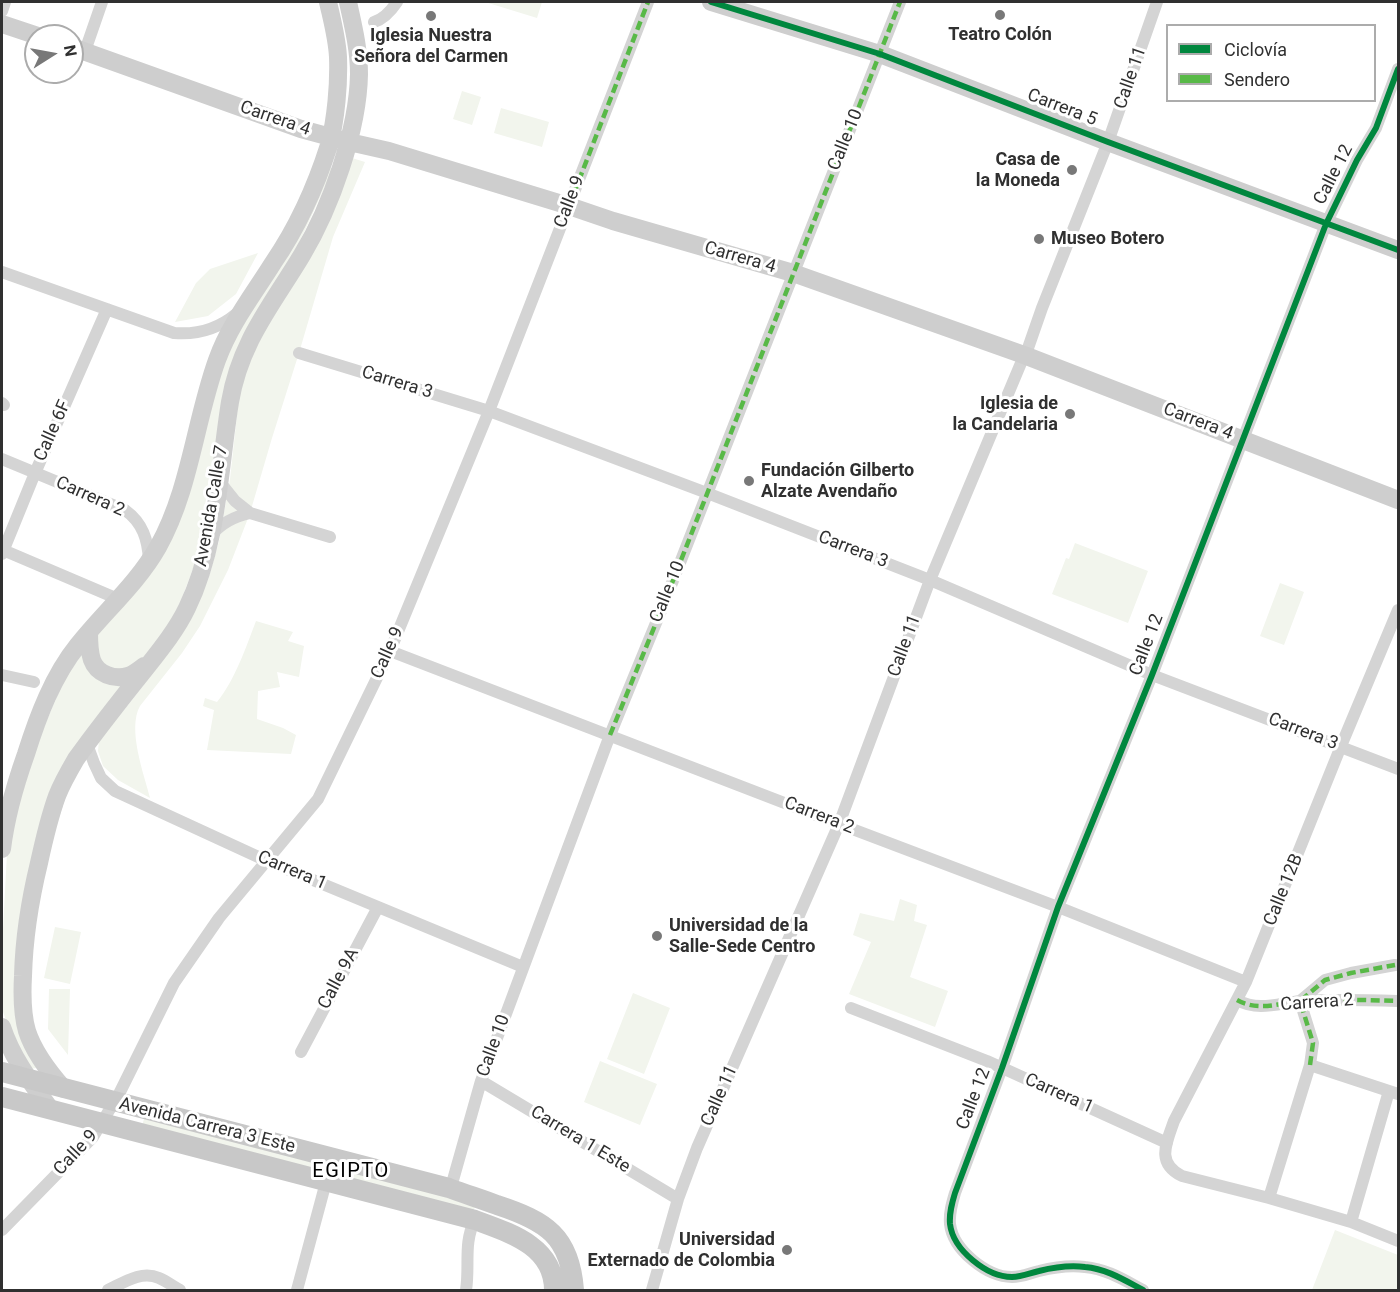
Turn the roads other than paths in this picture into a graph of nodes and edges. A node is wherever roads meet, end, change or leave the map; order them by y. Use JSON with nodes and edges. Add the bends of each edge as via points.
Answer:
{"nodes":[{"id":1,"x":5,"y":2,"type":"edge"},
{"id":2,"x":102,"y":2,"type":"edge"},
{"id":3,"x":328,"y":2,"type":"edge"},
{"id":4,"x":348,"y":2,"type":"edge"},
{"id":5,"x":397,"y":2,"type":"edge"},
{"id":6,"x":648,"y":2,"type":"edge"},
{"id":7,"x":711,"y":2,"type":"edge"},
{"id":8,"x":900,"y":2,"type":"edge"},
{"id":9,"x":1157,"y":2,"type":"edge"},
{"id":10,"x":2,"y":11,"type":"edge"},
{"id":11,"x":374,"y":22,"type":"dead end"},
{"id":12,"x":2,"y":24,"type":"edge"},
{"id":13,"x":24,"y":31,"type":"edge"},
{"id":14,"x":84,"y":37,"type":"edge"},
{"id":15,"x":84,"y":51,"type":"edge"},
{"id":16,"x":880,"y":54,"type":"junction"},
{"id":17,"x":1398,"y":69,"type":"edge"},
{"id":18,"x":331,"y":137,"type":"junction"},
{"id":19,"x":349,"y":142,"type":"junction"},
{"id":20,"x":1108,"y":142,"type":"junction"},
{"id":21,"x":569,"y":206,"type":"junction"},
{"id":22,"x":1326,"y":224,"type":"junction"},
{"id":23,"x":1398,"y":250,"type":"edge"},
{"id":24,"x":2,"y":272,"type":"edge"},
{"id":25,"x":793,"y":273,"type":"junction"},
{"id":26,"x":247,"y":302,"type":"junction"},
{"id":27,"x":107,"y":309,"type":"junction"},
{"id":28,"x":299,"y":353,"type":"dead end"},
{"id":29,"x":1024,"y":355,"type":"junction"},
{"id":30,"x":489,"y":411,"type":"junction"},
{"id":31,"x":1242,"y":440,"type":"junction"},
{"id":32,"x":2,"y":459,"type":"edge"},
{"id":33,"x":35,"y":473,"type":"junction"},
{"id":34,"x":219,"y":481,"type":"junction"},
{"id":35,"x":707,"y":493,"type":"junction"},
{"id":36,"x":1398,"y":500,"type":"edge"},
{"id":37,"x":250,"y":513,"type":"junction"},
{"id":38,"x":210,"y":536,"type":"junction"},
{"id":39,"x":330,"y":537,"type":"dead end"},
{"id":40,"x":2,"y":552,"type":"edge"},
{"id":41,"x":149,"y":561,"type":"junction"},
{"id":42,"x":930,"y":580,"type":"junction"},
{"id":43,"x":118,"y":599,"type":"junction"},
{"id":44,"x":1398,"y":610,"type":"edge"},
{"id":45,"x":89,"y":632,"type":"junction"},
{"id":46,"x":390,"y":651,"type":"junction"},
{"id":47,"x":152,"y":660,"type":"junction"},
{"id":48,"x":2,"y":675,"type":"edge"},
{"id":49,"x":1152,"y":675,"type":"junction"},
{"id":50,"x":33,"y":682,"type":"dead end"},
{"id":51,"x":610,"y":735,"type":"junction"},
{"id":52,"x":87,"y":744,"type":"junction"},
{"id":53,"x":1341,"y":746,"type":"junction"},
{"id":54,"x":1398,"y":769,"type":"edge"},
{"id":55,"x":5,"y":812,"type":"edge"},
{"id":56,"x":839,"y":824,"type":"junction"},
{"id":57,"x":2,"y":849,"type":"edge"},
{"id":58,"x":267,"y":861,"type":"junction"},
{"id":59,"x":1058,"y":906,"type":"junction"},
{"id":60,"x":378,"y":907,"type":"junction"},
{"id":61,"x":1395,"y":965,"type":"dead end"},
{"id":62,"x":523,"y":967,"type":"junction"},
{"id":63,"x":1246,"y":982,"type":"junction"},
{"id":64,"x":1237,"y":1000,"type":"junction"},
{"id":65,"x":1300,"y":1001,"type":"junction"},
{"id":66,"x":1398,"y":1001,"type":"edge"},
{"id":67,"x":851,"y":1008,"type":"dead end"},
{"id":68,"x":2,"y":1027,"type":"edge"},
{"id":69,"x":301,"y":1052,"type":"dead end"},
{"id":70,"x":1310,"y":1065,"type":"junction"},
{"id":71,"x":1002,"y":1068,"type":"junction"},
{"id":72,"x":2,"y":1072,"type":"edge"},
{"id":73,"x":30,"y":1081,"type":"junction"},
{"id":74,"x":481,"y":1081,"type":"junction"},
{"id":75,"x":64,"y":1089,"type":"junction"},
{"id":76,"x":1394,"y":1093,"type":"edge"},
{"id":77,"x":2,"y":1097,"type":"edge"},
{"id":78,"x":114,"y":1102,"type":"junction"},
{"id":79,"x":51,"y":1110,"type":"junction"},
{"id":80,"x":102,"y":1124,"type":"junction"},
{"id":81,"x":1167,"y":1143,"type":"junction"},
{"id":82,"x":326,"y":1182,"type":"junction"},
{"id":83,"x":449,"y":1188,"type":"junction"},
{"id":84,"x":1269,"y":1198,"type":"junction"},
{"id":85,"x":678,"y":1199,"type":"junction"},
{"id":86,"x":476,"y":1220,"type":"junction"},
{"id":87,"x":1351,"y":1222,"type":"junction"},
{"id":88,"x":2,"y":1230,"type":"edge"},
{"id":89,"x":1398,"y":1241,"type":"edge"},
{"id":90,"x":108,"y":1290,"type":"edge"},
{"id":91,"x":180,"y":1290,"type":"edge"},
{"id":92,"x":297,"y":1290,"type":"edge"},
{"id":93,"x":466,"y":1290,"type":"edge"},
{"id":94,"x":554,"y":1290,"type":"edge"},
{"id":95,"x":574,"y":1290,"type":"edge"},
{"id":96,"x":652,"y":1290,"type":"edge"},
{"id":97,"x":1143,"y":1290,"type":"edge"}],
"edges":[{"from":1,"to":10,"type":"street"},
{"from":2,"to":14,"type":"street"},
{"from":3,"to":18,"type":"street","name":"Avenida Calle 7","via":[[338,59]]},
{"from":4,"to":19,"type":"street","name":"Avenida Calle 7","via":[[359,74]]},
{"from":5,"to":11,"type":"street"},
{"from":6,"to":21,"type":"street","name":"Calle 9"},
{"from":7,"to":16,"type":"street","name":"Carrera 5"},
{"from":8,"to":16,"type":"street","name":"Calle 10"},
{"from":9,"to":20,"type":"street","name":"Calle 11"},
{"from":12,"to":13,"type":"street"},
{"from":15,"to":18,"type":"street","name":"Carrera 4"},
{"from":16,"to":20,"type":"street","name":"Carrera 5"},
{"from":16,"to":25,"type":"street","name":"Calle 10"},
{"from":17,"to":22,"type":"street","name":"Calle 12","via":[[1376,128]]},
{"from":18,"to":19,"type":"street","name":"Carrera 4"},
{"from":18,"to":26,"type":"street","name":"Avenida Calle 7","via":[[292,231]]},
{"from":19,"to":21,"type":"street","name":"Carrera 4"},
{"from":19,"to":34,"type":"street","name":"Avenida Calle 7","via":[[316,230],[239,363]]},
{"from":20,"to":22,"type":"street","name":"Carrera 5"},
{"from":20,"to":29,"type":"street","name":"Calle 11"},
{"from":21,"to":25,"type":"street","name":"Carrera 4"},
{"from":21,"to":30,"type":"street","name":"Calle 9"},
{"from":22,"to":23,"type":"street","name":"Carrera 5"},
{"from":22,"to":31,"type":"street","name":"Calle 12"},
{"from":24,"to":27,"type":"street"},
{"from":25,"to":29,"type":"street","name":"Carrera 4"},
{"from":25,"to":35,"type":"street","name":"Calle 10"},
{"from":26,"to":27,"type":"street","via":[[222,324],[194,334],[174,333]]},
{"from":26,"to":41,"type":"street","name":"Avenida Calle 7","via":[[216,362],[178,500]]},
{"from":27,"to":33,"type":"street","name":"Calle 6F"},
{"from":28,"to":30,"type":"street","name":"Carrera 3"},
{"from":29,"to":31,"type":"street","name":"Carrera 4"},
{"from":29,"to":42,"type":"street","name":"Calle 11"},
{"from":30,"to":35,"type":"street","name":"Carrera 3"},
{"from":30,"to":46,"type":"street","name":"Calle 9"},
{"from":31,"to":36,"type":"street","name":"Carrera 4"},
{"from":31,"to":49,"type":"street","name":"Calle 12"},
{"from":32,"to":33,"type":"street","name":"Carrera 2"},
{"from":33,"to":40,"type":"street","name":"Calle 6F"},
{"from":33,"to":41,"type":"street","name":"Carrera 2","via":[[132,515],[146,536]]},
{"from":34,"to":37,"type":"street"},
{"from":34,"to":38,"type":"street","name":"Avenida Calle 7"},
{"from":35,"to":42,"type":"street","name":"Carrera 3"},
{"from":35,"to":51,"type":"street","name":"Calle 10"},
{"from":37,"to":38,"type":"street","via":[[226,522]]},
{"from":37,"to":39,"type":"street"},
{"from":38,"to":47,"type":"street","name":"Avenida Calle 7","via":[[187,608]]},
{"from":40,"to":43,"type":"street"},
{"from":41,"to":43,"type":"street","name":"Avenida Calle 7"},
{"from":42,"to":49,"type":"street","name":"Carrera 3"},
{"from":42,"to":56,"type":"street","name":"Calle 11"},
{"from":43,"to":45,"type":"street","name":"Avenida Calle 7"},
{"from":44,"to":53,"type":"street","name":"Calle 12B"},
{"from":45,"to":47,"type":"street","via":[[92,659],[105,674],[125,677]]},
{"from":45,"to":55,"type":"street","name":"Avenida Calle 7","via":[[71,653],[48,695]]},
{"from":46,"to":51,"type":"street","name":"Carrera 2"},
{"from":46,"to":58,"type":"street","name":"Calle 9","via":[[318,798]]},
{"from":47,"to":52,"type":"street","name":"Avenida Calle 7"},
{"from":48,"to":50,"type":"street"},
{"from":49,"to":53,"type":"street","name":"Carrera 3"},
{"from":49,"to":59,"type":"street","name":"Calle 12"},
{"from":51,"to":56,"type":"street","name":"Carrera 2"},
{"from":51,"to":62,"type":"street","name":"Calle 10"},
{"from":52,"to":58,"type":"street","name":"Carrera 1","via":[[101,778],[115,791]]},
{"from":52,"to":75,"type":"street","name":"Avenida Calle 7","via":[[66,777],[51,815],[24,945],[22,993],[27,1029],[41,1060]]},
{"from":53,"to":54,"type":"street","name":"Carrera 3"},
{"from":53,"to":63,"type":"street","name":"Calle 12B"},
{"from":55,"to":57,"type":"street","name":"Avenida Calle 7"},
{"from":56,"to":59,"type":"street","name":"Carrera 2"},
{"from":56,"to":85,"type":"street","name":"Calle 11"},
{"from":58,"to":60,"type":"street","name":"Carrera 1"},
{"from":58,"to":78,"type":"street","name":"Calle 9","via":[[219,918],[174,982]]},
{"from":59,"to":63,"type":"street","name":"Carrera 2"},
{"from":59,"to":71,"type":"street","name":"Calle 12"},
{"from":60,"to":62,"type":"street","name":"Carrera 1"},
{"from":60,"to":69,"type":"street","name":"Calle 9A"},
{"from":61,"to":65,"type":"street","via":[[1325,980]]},
{"from":62,"to":74,"type":"street","name":"Calle 10"},
{"from":63,"to":64,"type":"street","name":"Calle 12B"},
{"from":64,"to":65,"type":"street","name":"Carrera 2","via":[[1268,1007]]},
{"from":64,"to":81,"type":"street","name":"Calle 12B","via":[[1174,1121]]},
{"from":65,"to":66,"type":"street","name":"Carrera 2"},
{"from":65,"to":70,"type":"street","via":[[1313,1043]]},
{"from":67,"to":71,"type":"street","name":"Carrera 1"},
{"from":68,"to":73,"type":"street"},
{"from":70,"to":76,"type":"street"},
{"from":70,"to":84,"type":"street"},
{"from":71,"to":81,"type":"street","name":"Carrera 1"},
{"from":71,"to":97,"type":"street","name":"Calle 12","via":[[950,1210],[955,1239],[968,1256],[1002,1276],[1021,1276],[1056,1267],[1084,1267],[1113,1274]]},
{"from":72,"to":73,"type":"main road","name":"Avenida Carrera 3 Este"},
{"from":73,"to":75,"type":"main road","name":"Avenida Carrera 3 Este"},
{"from":73,"to":79,"type":"street"},
{"from":74,"to":83,"type":"street","name":"Calle 10"},
{"from":74,"to":85,"type":"street","name":"Carrera 1 Este"},
{"from":75,"to":78,"type":"main road","name":"Avenida Carrera 3 Este"},
{"from":76,"to":87,"type":"street"},
{"from":77,"to":79,"type":"main road","name":"Avenida Carrera 3 Este"},
{"from":78,"to":80,"type":"street","name":"Calle 9"},
{"from":78,"to":83,"type":"main road","name":"Avenida Carrera 3 Este"},
{"from":79,"to":80,"type":"main road","name":"Avenida Carrera 3 Este"},
{"from":80,"to":82,"type":"main road","name":"Avenida Carrera 3 Este"},
{"from":80,"to":88,"type":"street","name":"Calle 9","via":[[82,1150]]},
{"from":81,"to":84,"type":"street","name":"Calle 12B","via":[[1165,1155],[1172,1171]]},
{"from":82,"to":86,"type":"main road","name":"Avenida Carrera 3 Este"},
{"from":82,"to":92,"type":"street"},
{"from":83,"to":95,"type":"main road","name":"Avenida Carrera 3 Este","via":[[516,1211],[554,1234],[569,1258]]},
{"from":84,"to":87,"type":"street"},
{"from":85,"to":96,"type":"street","name":"Calle 11"},
{"from":86,"to":93,"type":"street","via":[[467,1246]]},
{"from":86,"to":94,"type":"main road","name":"Avenida Carrera 3 Este","via":[[517,1236],[540,1254],[550,1268]]},
{"from":87,"to":89,"type":"street"},
{"from":90,"to":91,"type":"street","via":[[148,1275]]}]}
